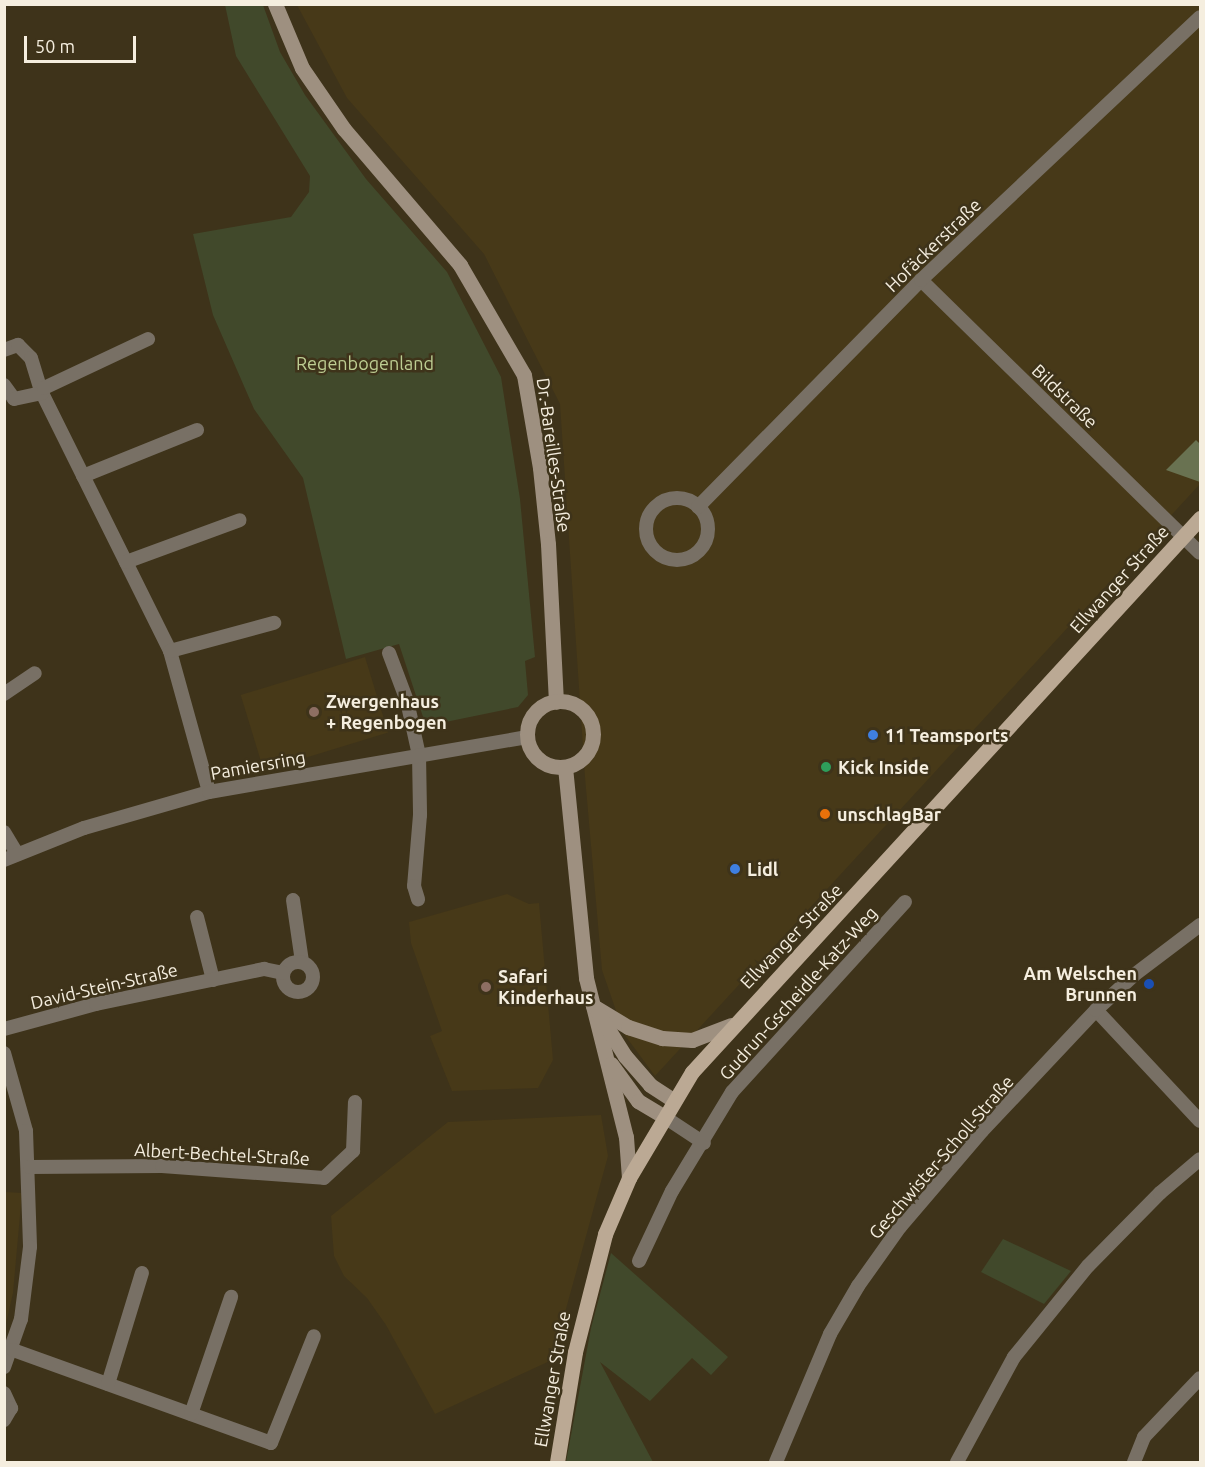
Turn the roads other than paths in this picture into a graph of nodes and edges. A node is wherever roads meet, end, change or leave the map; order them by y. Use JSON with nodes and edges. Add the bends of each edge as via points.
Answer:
{"nodes":[{"id":1,"x":275,"y":4,"type":"edge"},
{"id":2,"x":1200,"y":17,"type":"edge"},
{"id":3,"x":921,"y":280,"type":"junction"},
{"id":4,"x":148,"y":339,"type":"dead end"},
{"id":5,"x":4,"y":350,"type":"edge"},
{"id":6,"x":4,"y":385,"type":"edge"},
{"id":7,"x":35,"y":391,"type":"junction"},
{"id":8,"x":197,"y":430,"type":"dead end"},
{"id":9,"x":83,"y":476,"type":"junction"},
{"id":10,"x":698,"y":507,"type":"junction"},
{"id":11,"x":1200,"y":519,"type":"edge"},
{"id":12,"x":240,"y":520,"type":"dead end"},
{"id":13,"x":1184,"y":537,"type":"junction"},
{"id":14,"x":1200,"y":553,"type":"edge"},
{"id":15,"x":126,"y":562,"type":"junction"},
{"id":16,"x":274,"y":623,"type":"dead end"},
{"id":17,"x":170,"y":651,"type":"junction"},
{"id":18,"x":389,"y":653,"type":"dead end"},
{"id":19,"x":35,"y":674,"type":"dead end"},
{"id":20,"x":4,"y":694,"type":"edge"},
{"id":21,"x":556,"y":702,"type":"junction"},
{"id":22,"x":527,"y":737,"type":"junction"},
{"id":23,"x":419,"y":755,"type":"junction"},
{"id":24,"x":565,"y":767,"type":"junction"},
{"id":25,"x":209,"y":792,"type":"junction"},
{"id":26,"x":4,"y":832,"type":"edge"},
{"id":27,"x":11,"y":857,"type":"edge"},
{"id":28,"x":418,"y":898,"type":"dead end"},
{"id":29,"x":293,"y":900,"type":"dead end"},
{"id":30,"x":905,"y":902,"type":"dead end"},
{"id":31,"x":197,"y":917,"type":"dead end"},
{"id":32,"x":1200,"y":926,"type":"edge"},
{"id":33,"x":302,"y":962,"type":"junction"},
{"id":34,"x":283,"y":973,"type":"junction"},
{"id":35,"x":213,"y":980,"type":"junction"},
{"id":36,"x":593,"y":1006,"type":"junction"},
{"id":37,"x":1096,"y":1010,"type":"junction"},
{"id":38,"x":731,"y":1025,"type":"junction"},
{"id":39,"x":4,"y":1029,"type":"edge"},
{"id":40,"x":602,"y":1045,"type":"junction"},
{"id":41,"x":4,"y":1053,"type":"edge"},
{"id":42,"x":673,"y":1101,"type":"junction"},
{"id":43,"x":355,"y":1102,"type":"dead end"},
{"id":44,"x":663,"y":1116,"type":"junction"},
{"id":45,"x":1200,"y":1121,"type":"edge"},
{"id":46,"x":704,"y":1143,"type":"junction"},
{"id":47,"x":1200,"y":1159,"type":"edge"},
{"id":48,"x":30,"y":1167,"type":"junction"},
{"id":49,"x":629,"y":1178,"type":"junction"},
{"id":50,"x":639,"y":1261,"type":"dead end"},
{"id":51,"x":142,"y":1273,"type":"dead end"},
{"id":52,"x":231,"y":1297,"type":"dead end"},
{"id":53,"x":314,"y":1336,"type":"dead end"},
{"id":54,"x":13,"y":1350,"type":"junction"},
{"id":55,"x":4,"y":1367,"type":"edge"},
{"id":56,"x":1200,"y":1378,"type":"edge"},
{"id":57,"x":108,"y":1384,"type":"junction"},
{"id":58,"x":4,"y":1393,"type":"edge"},
{"id":59,"x":190,"y":1414,"type":"junction"},
{"id":60,"x":4,"y":1420,"type":"edge"},
{"id":61,"x":557,"y":1462,"type":"edge"},
{"id":62,"x":776,"y":1462,"type":"edge"},
{"id":63,"x":957,"y":1462,"type":"edge"},
{"id":64,"x":1134,"y":1462,"type":"edge"}],
"edges":[{"from":1,"to":21,"type":"main road","name":"Dr.-Bareilles-Straße","via":[[302,68],[344,129],[460,265],[524,375],[544,511]]},
{"from":2,"to":3,"type":"street","name":"Hofäckerstraße"},
{"from":3,"to":10,"type":"street","name":"Hofäckerstraße"},
{"from":3,"to":13,"type":"street","name":"Bildstraße"},
{"from":4,"to":7,"type":"street"},
{"from":5,"to":7,"type":"street","via":[[18,345],[25,348]]},
{"from":6,"to":7,"type":"street","via":[[14,399]]},
{"from":7,"to":9,"type":"street"},
{"from":8,"to":9,"type":"street"},
{"from":9,"to":15,"type":"street"},
{"from":10,"to":10,"type":"street","via":[[681,499],[655,508],[646,534],[655,551],[663,557],[682,560],[699,551],[705,543],[707,524]]},
{"from":11,"to":13,"type":"main road","name":"Ellwanger Straße"},
{"from":12,"to":15,"type":"street"},
{"from":13,"to":14,"type":"street"},
{"from":13,"to":38,"type":"main road","name":"Ellwanger Straße","via":[[856,896]]},
{"from":15,"to":17,"type":"street"},
{"from":16,"to":17,"type":"street"},
{"from":17,"to":25,"type":"street"},
{"from":18,"to":23,"type":"street","via":[[407,701]]},
{"from":19,"to":20,"type":"street"},
{"from":21,"to":22,"type":"main road","via":[[538,710]]},
{"from":21,"to":24,"type":"main road","via":[[576,705],[592,729],[589,749],[575,764]]},
{"from":22,"to":23,"type":"street","name":"Pamiersring"},
{"from":22,"to":24,"type":"main road","via":[[529,747],[544,763]]},
{"from":23,"to":25,"type":"street","name":"Pamiersring"},
{"from":23,"to":28,"type":"street","via":[[420,815],[414,886]]},
{"from":24,"to":36,"type":"main road","via":[[586,978]]},
{"from":25,"to":27,"type":"street","name":"Pamiersring","via":[[84,828]]},
{"from":26,"to":27,"type":"street"},
{"from":29,"to":33,"type":"street"},
{"from":30,"to":46,"type":"street","name":"Gudrun-Gscheidle-Katz-Weg","via":[[732,1092]]},
{"from":31,"to":35,"type":"street"},
{"from":32,"to":37,"type":"street","name":"Geschwister-Scholl-Straße","via":[[1134,975]]},
{"from":33,"to":34,"type":"street","via":[[288,965]]},
{"from":33,"to":34,"type":"street","via":[[312,972],[312,983],[305,991],[289,990]]},
{"from":34,"to":35,"type":"street","name":"David-Stein-Straße","via":[[264,969]]},
{"from":35,"to":39,"type":"street","name":"David-Stein-Straße","via":[[96,1004]]},
{"from":36,"to":38,"type":"main road","via":[[628,1027],[662,1038],[692,1040]]},
{"from":36,"to":40,"type":"main road"},
{"from":36,"to":42,"type":"main road","via":[[625,1056],[650,1085]]},
{"from":37,"to":45,"type":"street"},
{"from":37,"to":62,"type":"street","name":"Geschwister-Scholl-Straße","via":[[982,1131],[900,1227],[858,1286],[830,1334]]},
{"from":38,"to":42,"type":"main road","name":"Ellwanger Straße"},
{"from":40,"to":44,"type":"main road","via":[[615,1073],[633,1094]]},
{"from":40,"to":49,"type":"main road","via":[[626,1137]]},
{"from":41,"to":48,"type":"street","via":[[27,1131]]},
{"from":42,"to":44,"type":"main road","name":"Ellwanger Straße"},
{"from":43,"to":48,"type":"street","name":"Albert-Bechtel-Straße","via":[[353,1151],[324,1178],[162,1166]]},
{"from":44,"to":46,"type":"street"},
{"from":44,"to":49,"type":"main road","name":"Ellwanger Straße"},
{"from":46,"to":50,"type":"street","name":"Gudrun-Gscheidle-Katz-Weg","via":[[672,1191]]},
{"from":47,"to":63,"type":"street","via":[[1160,1193],[1088,1266],[1014,1358]]},
{"from":48,"to":54,"type":"street","via":[[30,1246]]},
{"from":49,"to":61,"type":"main road","name":"Ellwanger Straße","via":[[589,1287]]},
{"from":51,"to":57,"type":"street"},
{"from":52,"to":59,"type":"street"},
{"from":53,"to":59,"type":"street","via":[[271,1443]]},
{"from":54,"to":55,"type":"street"},
{"from":54,"to":57,"type":"street"},
{"from":56,"to":64,"type":"street","via":[[1144,1437]]},
{"from":57,"to":59,"type":"street"},
{"from":58,"to":60,"type":"street","via":[[11,1408]]}]}
